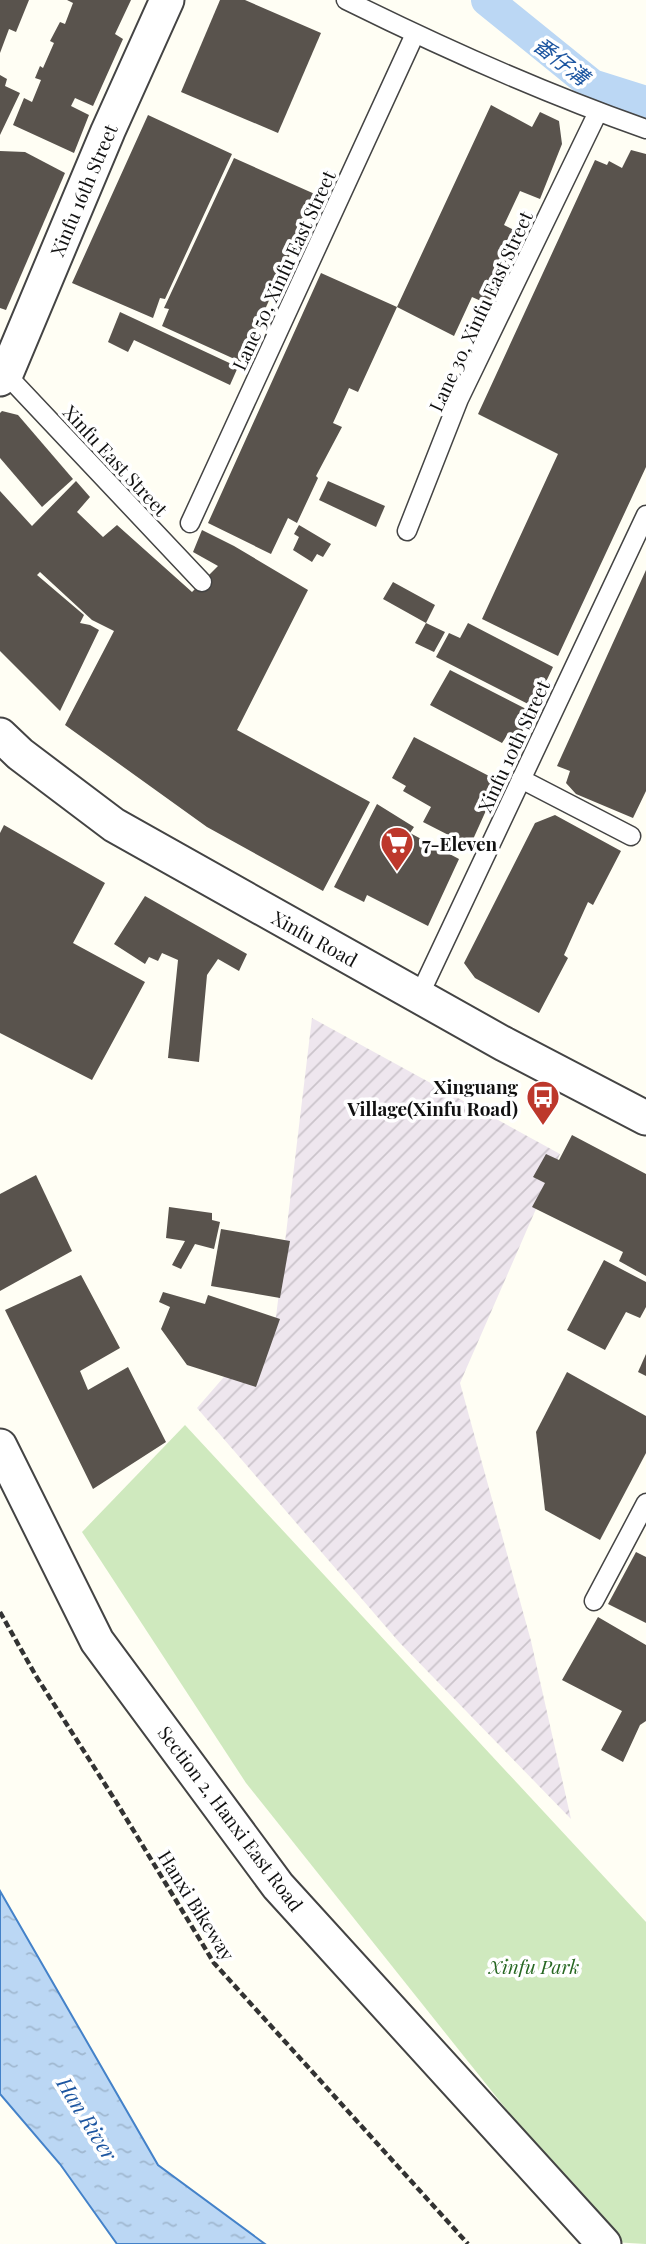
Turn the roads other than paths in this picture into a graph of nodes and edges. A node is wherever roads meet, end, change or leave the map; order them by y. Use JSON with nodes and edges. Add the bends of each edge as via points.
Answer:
{"nodes":[{"id":1,"x":167,"y":0,"type":"edge"},
{"id":2,"x":346,"y":0,"type":"edge"},
{"id":3,"x":415,"y":34,"type":"junction"},
{"id":4,"x":598,"y":112,"type":"junction"},
{"id":5,"x":646,"y":129,"type":"edge"},
{"id":6,"x":2,"y":373,"type":"edge"},
{"id":7,"x":646,"y":515,"type":"edge"},
{"id":8,"x":190,"y":523,"type":"dead end"},
{"id":9,"x":407,"y":531,"type":"dead end"},
{"id":10,"x":202,"y":582,"type":"dead end"},
{"id":11,"x":0,"y":735,"type":"edge"},
{"id":12,"x":522,"y":779,"type":"junction"},
{"id":13,"x":631,"y":836,"type":"dead end"},
{"id":14,"x":419,"y":996,"type":"junction"},
{"id":15,"x":646,"y":1118,"type":"edge"},
{"id":16,"x":0,"y":1446,"type":"edge"},
{"id":17,"x":646,"y":1503,"type":"edge"},
{"id":18,"x":594,"y":1601,"type":"dead end"},
{"id":19,"x":604,"y":2244,"type":"edge"}],
"edges":[{"from":1,"to":6,"type":"street","name":"Xinfu 16th Street"},
{"from":2,"to":3,"type":"lane"},
{"from":3,"to":4,"type":"lane"},
{"from":3,"to":8,"type":"lane","name":"Lane 50, Xinfu East Street"},
{"from":4,"to":5,"type":"lane"},
{"from":4,"to":9,"type":"lane","name":"Lane 30, Xinfu East Street","via":[[459,399]]},
{"from":6,"to":10,"type":"lane","name":"Xinfu East Street"},
{"from":7,"to":12,"type":"lane","name":"Xinfu 10th Street"},
{"from":11,"to":14,"type":"street","name":"Xinfu Road","via":[[114,825]]},
{"from":12,"to":13,"type":"lane"},
{"from":12,"to":14,"type":"lane","name":"Xinfu 10th Street"},
{"from":14,"to":15,"type":"street","name":"Xinfu Road"},
{"from":16,"to":19,"type":"street","name":"Section 2, Hanxi East Road","via":[[97,1641],[278,1886]]},
{"from":17,"to":18,"type":"lane"}]}
